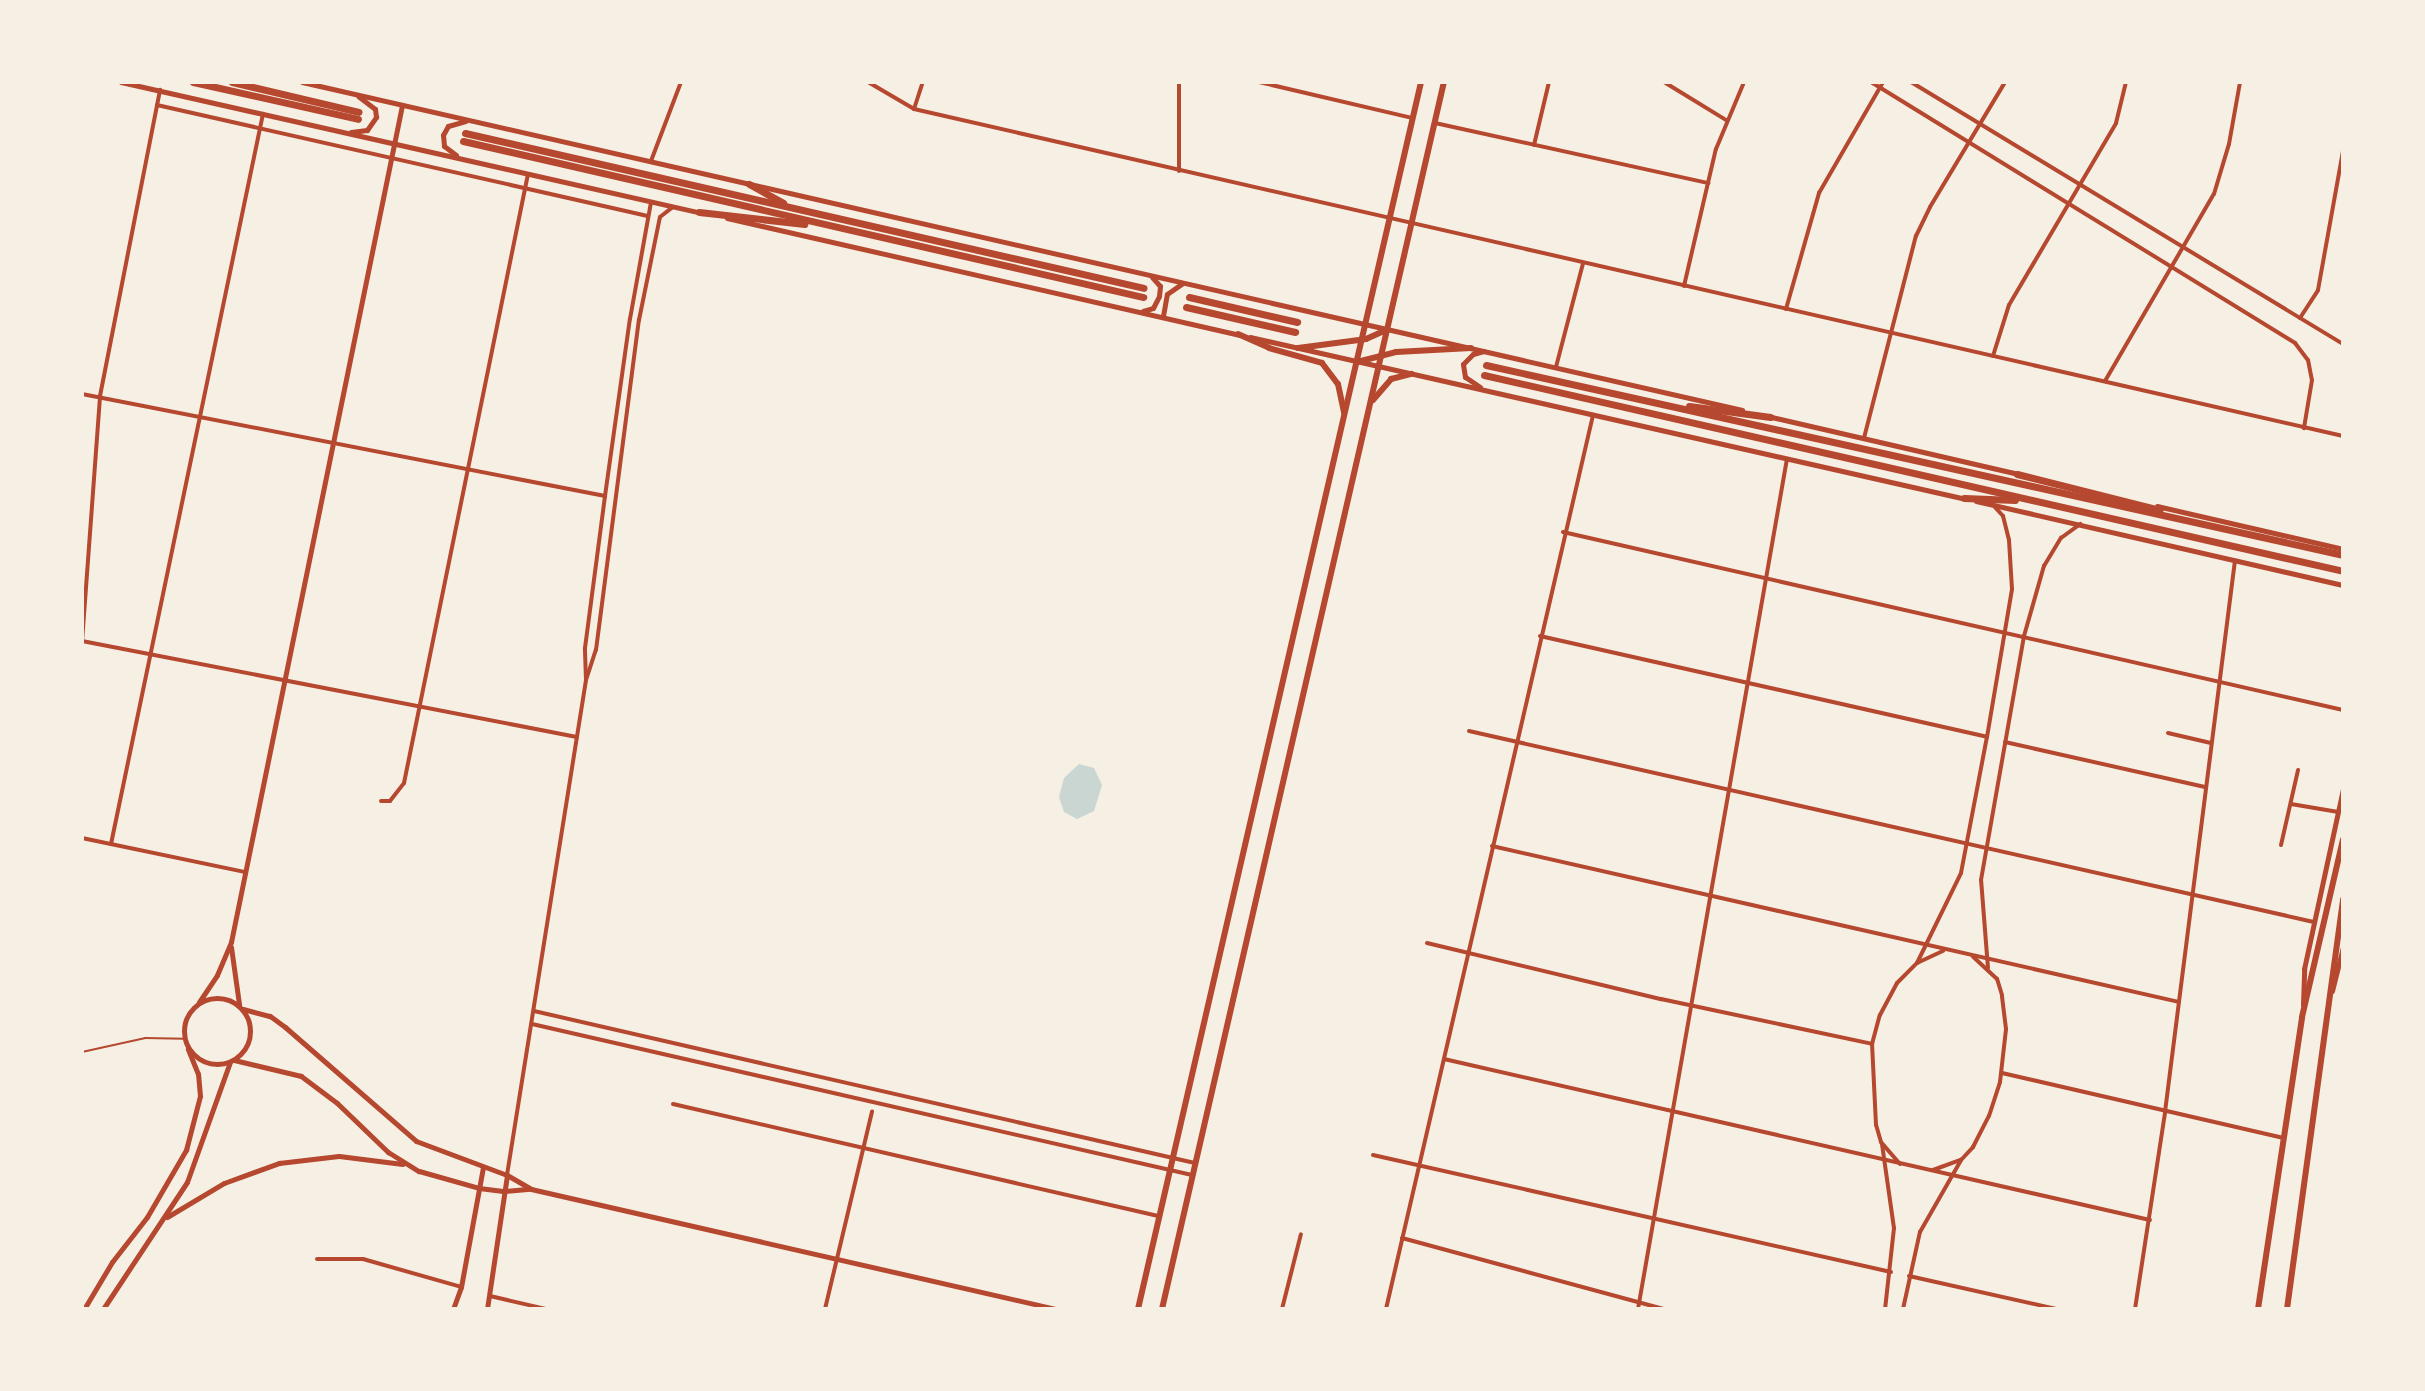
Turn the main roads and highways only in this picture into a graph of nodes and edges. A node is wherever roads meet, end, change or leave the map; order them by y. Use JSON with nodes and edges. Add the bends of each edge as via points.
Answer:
{"nodes":[{"id":1,"x":193,"y":82,"type":"edge"},
{"id":2,"x":232,"y":82,"type":"edge"},
{"id":3,"x":1421,"y":82,"type":"edge"},
{"id":4,"x":1444,"y":82,"type":"edge"},
{"id":5,"x":749,"y":184,"type":"road end"},
{"id":6,"x":792,"y":208,"type":"junction"},
{"id":7,"x":699,"y":212,"type":"road end"},
{"id":8,"x":841,"y":228,"type":"junction"},
{"id":9,"x":1144,"y":288,"type":"dead end"},
{"id":10,"x":1143,"y":297,"type":"dead end"},
{"id":11,"x":1189,"y":297,"type":"dead end"},
{"id":12,"x":1186,"y":307,"type":"dead end"},
{"id":13,"x":1297,"y":322,"type":"dead end"},
{"id":14,"x":1388,"y":329,"type":"junction"},
{"id":15,"x":1295,"y":332,"type":"dead end"},
{"id":16,"x":1238,"y":334,"type":"road end"},
{"id":17,"x":1362,"y":339,"type":"junction"},
{"id":18,"x":1298,"y":348,"type":"road end"},
{"id":19,"x":1471,"y":348,"type":"road end"},
{"id":20,"x":1382,"y":355,"type":"junction"},
{"id":21,"x":1357,"y":362,"type":"junction"},
{"id":22,"x":1486,"y":365,"type":"dead end"},
{"id":23,"x":1411,"y":374,"type":"road end"},
{"id":24,"x":1484,"y":375,"type":"dead end"},
{"id":25,"x":1638,"y":398,"type":"junction"},
{"id":26,"x":1369,"y":407,"type":"junction"},
{"id":27,"x":1344,"y":416,"type":"junction"},
{"id":28,"x":1770,"y":417,"type":"road end"},
{"id":29,"x":2017,"y":474,"type":"road end"},
{"id":30,"x":1964,"y":498,"type":"road end"},
{"id":31,"x":2033,"y":500,"type":"junction"},
{"id":32,"x":2202,"y":524,"type":"junction"},
{"id":33,"x":2343,"y":555,"type":"edge"},
{"id":34,"x":2343,"y":571,"type":"edge"},
{"id":35,"x":2343,"y":840,"type":"edge"},
{"id":36,"x":2343,"y":899,"type":"edge"},
{"id":37,"x":1138,"y":1309,"type":"edge"},
{"id":38,"x":1162,"y":1309,"type":"edge"},
{"id":39,"x":2258,"y":1309,"type":"edge"},
{"id":40,"x":2287,"y":1309,"type":"edge"}],
"edges":[{"from":1,"to":2,"type":"highway","via":[[359,116]]},
{"from":3,"to":17,"type":"main road"},
{"from":4,"to":14,"type":"main road"},
{"from":5,"to":6,"type":"highway"},
{"from":6,"to":8,"type":"highway","via":[[464,137]]},
{"from":6,"to":9,"type":"highway"},
{"from":7,"to":8,"type":"highway"},
{"from":8,"to":10,"type":"highway"},
{"from":11,"to":13,"type":"highway"},
{"from":12,"to":15,"type":"highway"},
{"from":14,"to":17,"type":"main road"},
{"from":14,"to":20,"type":"main road"},
{"from":16,"to":27,"type":"main road","via":[[1322,363],[1338,384]]},
{"from":17,"to":18,"type":"main road"},
{"from":17,"to":21,"type":"main road"},
{"from":19,"to":20,"type":"main road"},
{"from":20,"to":21,"type":"main road"},
{"from":20,"to":26,"type":"main road"},
{"from":21,"to":27,"type":"main road"},
{"from":22,"to":25,"type":"highway"},
{"from":23,"to":26,"type":"main road","via":[[1391,379]]},
{"from":24,"to":31,"type":"highway"},
{"from":25,"to":28,"type":"highway"},
{"from":25,"to":32,"type":"highway"},
{"from":26,"to":38,"type":"main road"},
{"from":27,"to":37,"type":"main road"},
{"from":29,"to":32,"type":"highway"},
{"from":30,"to":31,"type":"highway"},
{"from":31,"to":34,"type":"highway"},
{"from":32,"to":33,"type":"highway"},
{"from":35,"to":39,"type":"main road","via":[[2302,1017]]},
{"from":36,"to":40,"type":"main road"}]}
